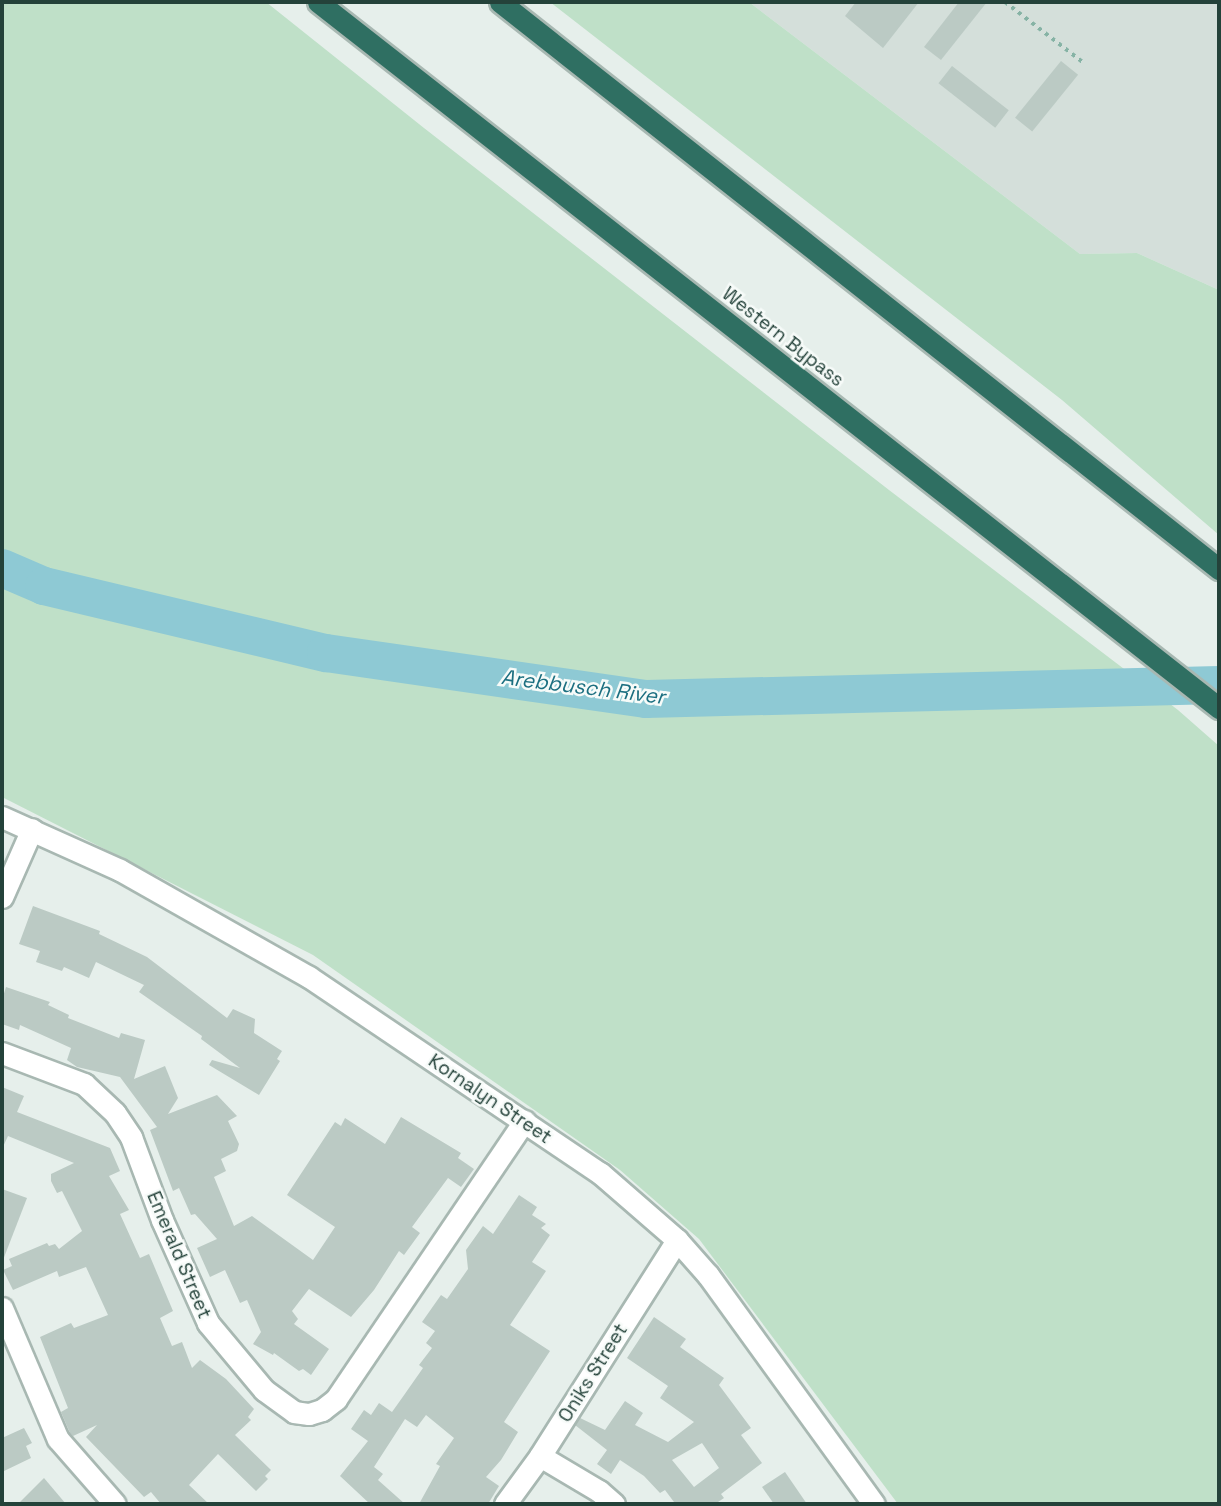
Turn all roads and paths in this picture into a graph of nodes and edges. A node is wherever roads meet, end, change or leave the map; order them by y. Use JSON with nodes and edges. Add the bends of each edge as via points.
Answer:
{"nodes":[{"id":1,"x":318,"y":2,"type":"edge"},
{"id":2,"x":500,"y":2,"type":"edge"},
{"id":3,"x":1005,"y":2,"type":"edge"},
{"id":4,"x":1084,"y":63,"type":"dead end"},
{"id":5,"x":1219,"y":569,"type":"edge"},
{"id":6,"x":1219,"y":708,"type":"edge"},
{"id":7,"x":2,"y":817,"type":"edge"},
{"id":8,"x":32,"y":829,"type":"junction"},
{"id":9,"x":2,"y":897,"type":"edge"},
{"id":10,"x":2,"y":1053,"type":"edge"},
{"id":11,"x":524,"y":1121,"type":"junction"},
{"id":12,"x":677,"y":1240,"type":"junction"},
{"id":13,"x":2,"y":1308,"type":"edge"},
{"id":14,"x":540,"y":1456,"type":"junction"},
{"id":15,"x":115,"y":1504,"type":"edge"},
{"id":16,"x":505,"y":1504,"type":"edge"},
{"id":17,"x":614,"y":1504,"type":"edge"},
{"id":18,"x":874,"y":1504,"type":"edge"}],
"edges":[{"from":1,"to":6,"type":"highway","name":"Western Bypass"},
{"from":2,"to":5,"type":"highway"},
{"from":3,"to":4,"type":"path"},
{"from":7,"to":8,"type":"street","name":"Kornalyn Street"},
{"from":8,"to":9,"type":"street"},
{"from":8,"to":11,"type":"street","name":"Kornalyn Street","via":[[198,911],[310,977]]},
{"from":10,"to":11,"type":"street","name":"Emerald Street","via":[[84,1084],[115,1112],[131,1137],[208,1323],[264,1390],[294,1412],[309,1414],[336,1399]]},
{"from":11,"to":12,"type":"street","name":"Kornalyn Street","via":[[600,1173]]},
{"from":12,"to":14,"type":"street","name":"Oniks Street"},
{"from":12,"to":18,"type":"street","name":"Kornalyn Street","via":[[708,1275]]},
{"from":13,"to":15,"type":"street","via":[[58,1439]]},
{"from":14,"to":16,"type":"street","name":"Oniks Street"},
{"from":14,"to":17,"type":"street"}]}
